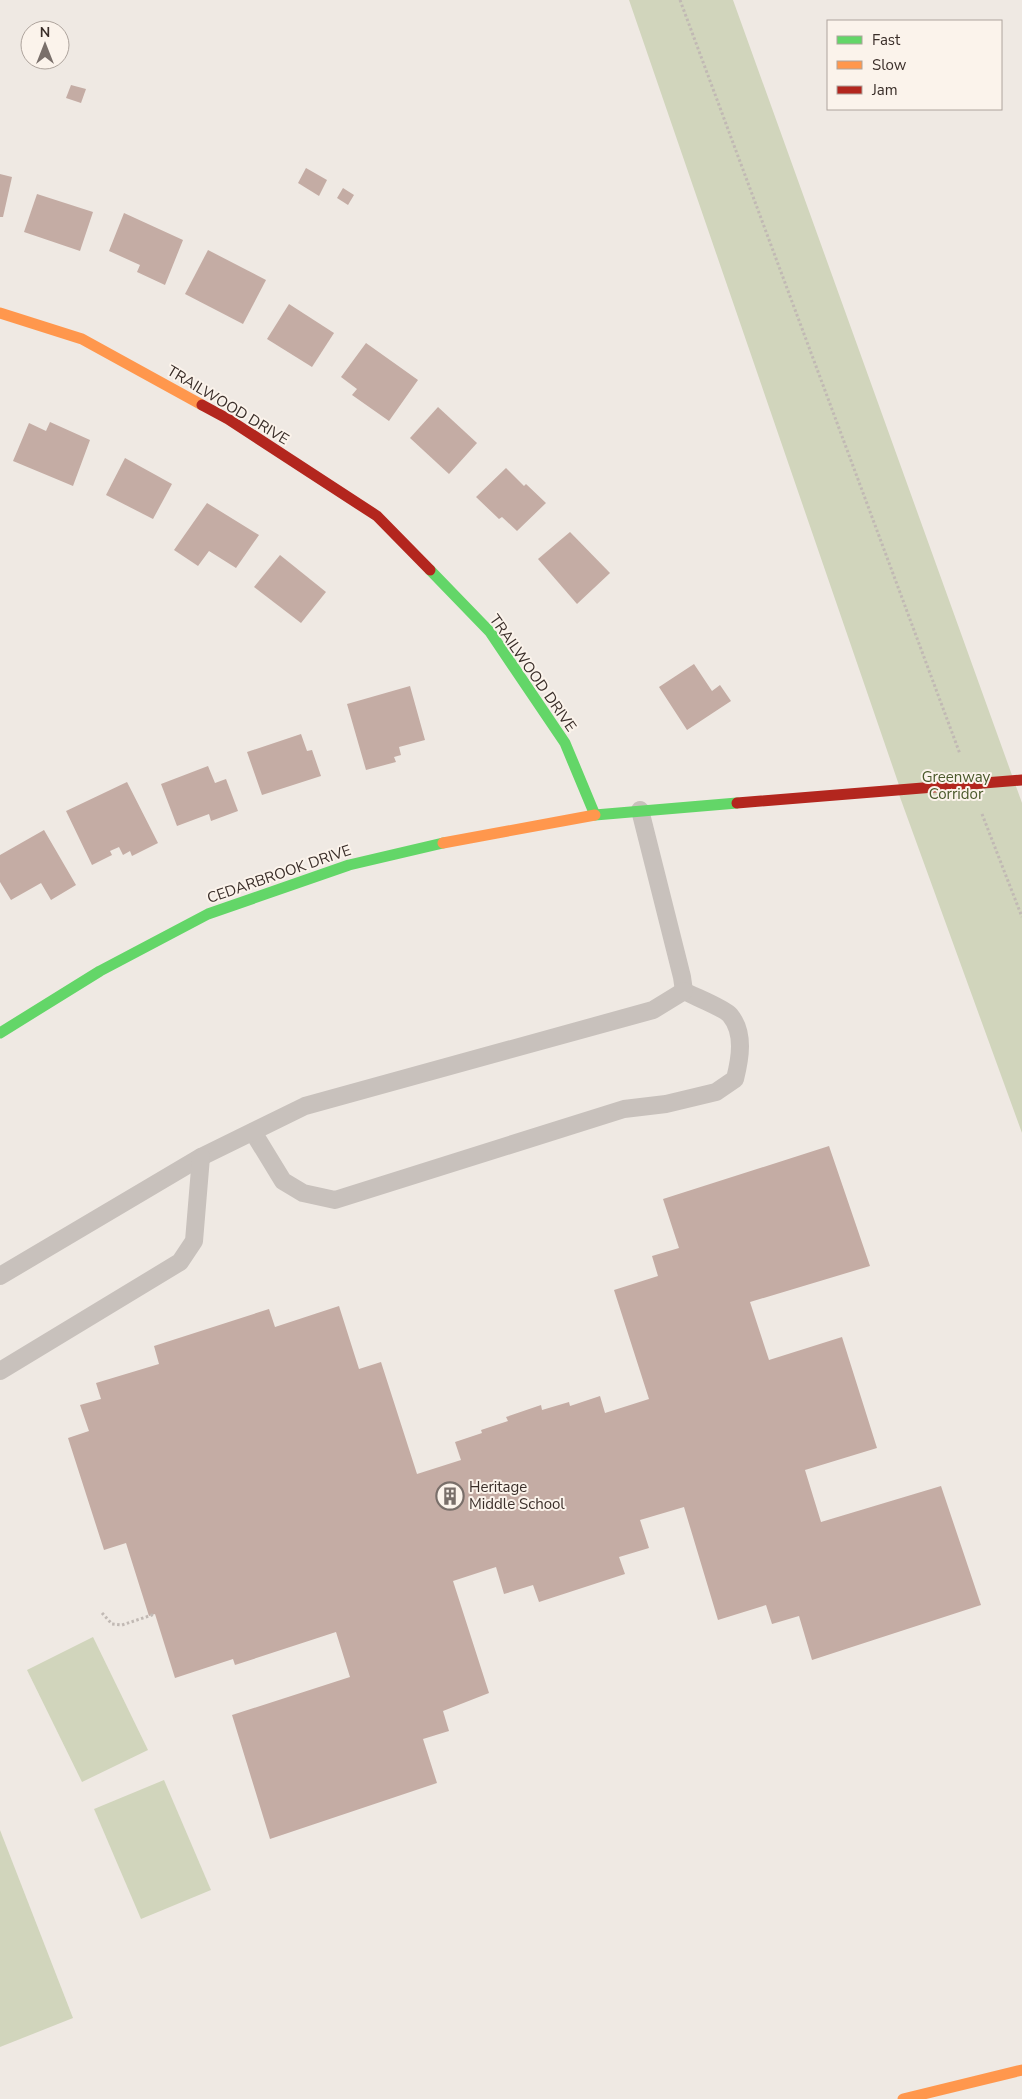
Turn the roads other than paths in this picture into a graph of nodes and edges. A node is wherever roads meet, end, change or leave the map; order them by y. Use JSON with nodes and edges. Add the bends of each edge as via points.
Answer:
{"nodes":[{"id":1,"x":0,"y":313,"type":"edge"},
{"id":2,"x":1022,"y":780,"type":"edge"},
{"id":3,"x":640,"y":810,"type":"junction"},
{"id":4,"x":595,"y":815,"type":"junction"},
{"id":5,"x":684,"y":991,"type":"junction"},
{"id":6,"x":0,"y":1033,"type":"edge"},
{"id":7,"x":253,"y":1132,"type":"junction"},
{"id":8,"x":201,"y":1157,"type":"junction"},
{"id":9,"x":0,"y":1276,"type":"edge"},
{"id":10,"x":0,"y":1371,"type":"edge"},
{"id":11,"x":1022,"y":2070,"type":"edge"},
{"id":12,"x":904,"y":2099,"type":"edge"}],
"edges":[{"from":1,"to":4,"type":"street","name":"TRAILWOOD DRIVE","via":[[82,339],[228,418],[378,516],[490,632],[565,743]]},
{"from":2,"to":3,"type":"street"},
{"from":3,"to":4,"type":"street"},
{"from":3,"to":5,"type":"lane"},
{"from":4,"to":6,"type":"street","name":"CEDARBROOK DRIVE","via":[[463,838],[348,865],[208,914],[100,971]]},
{"from":5,"to":7,"type":"lane","via":[[653,1010],[304,1106]]},
{"from":5,"to":7,"type":"lane","via":[[729,1014],[737,1029],[741,1055],[735,1080],[716,1092],[666,1104],[624,1109],[336,1200],[303,1193],[283,1180]]},
{"from":7,"to":8,"type":"lane"},
{"from":8,"to":9,"type":"lane"},
{"from":8,"to":10,"type":"lane","via":[[194,1241],[180,1262]]},
{"from":11,"to":12,"type":"street"}]}
